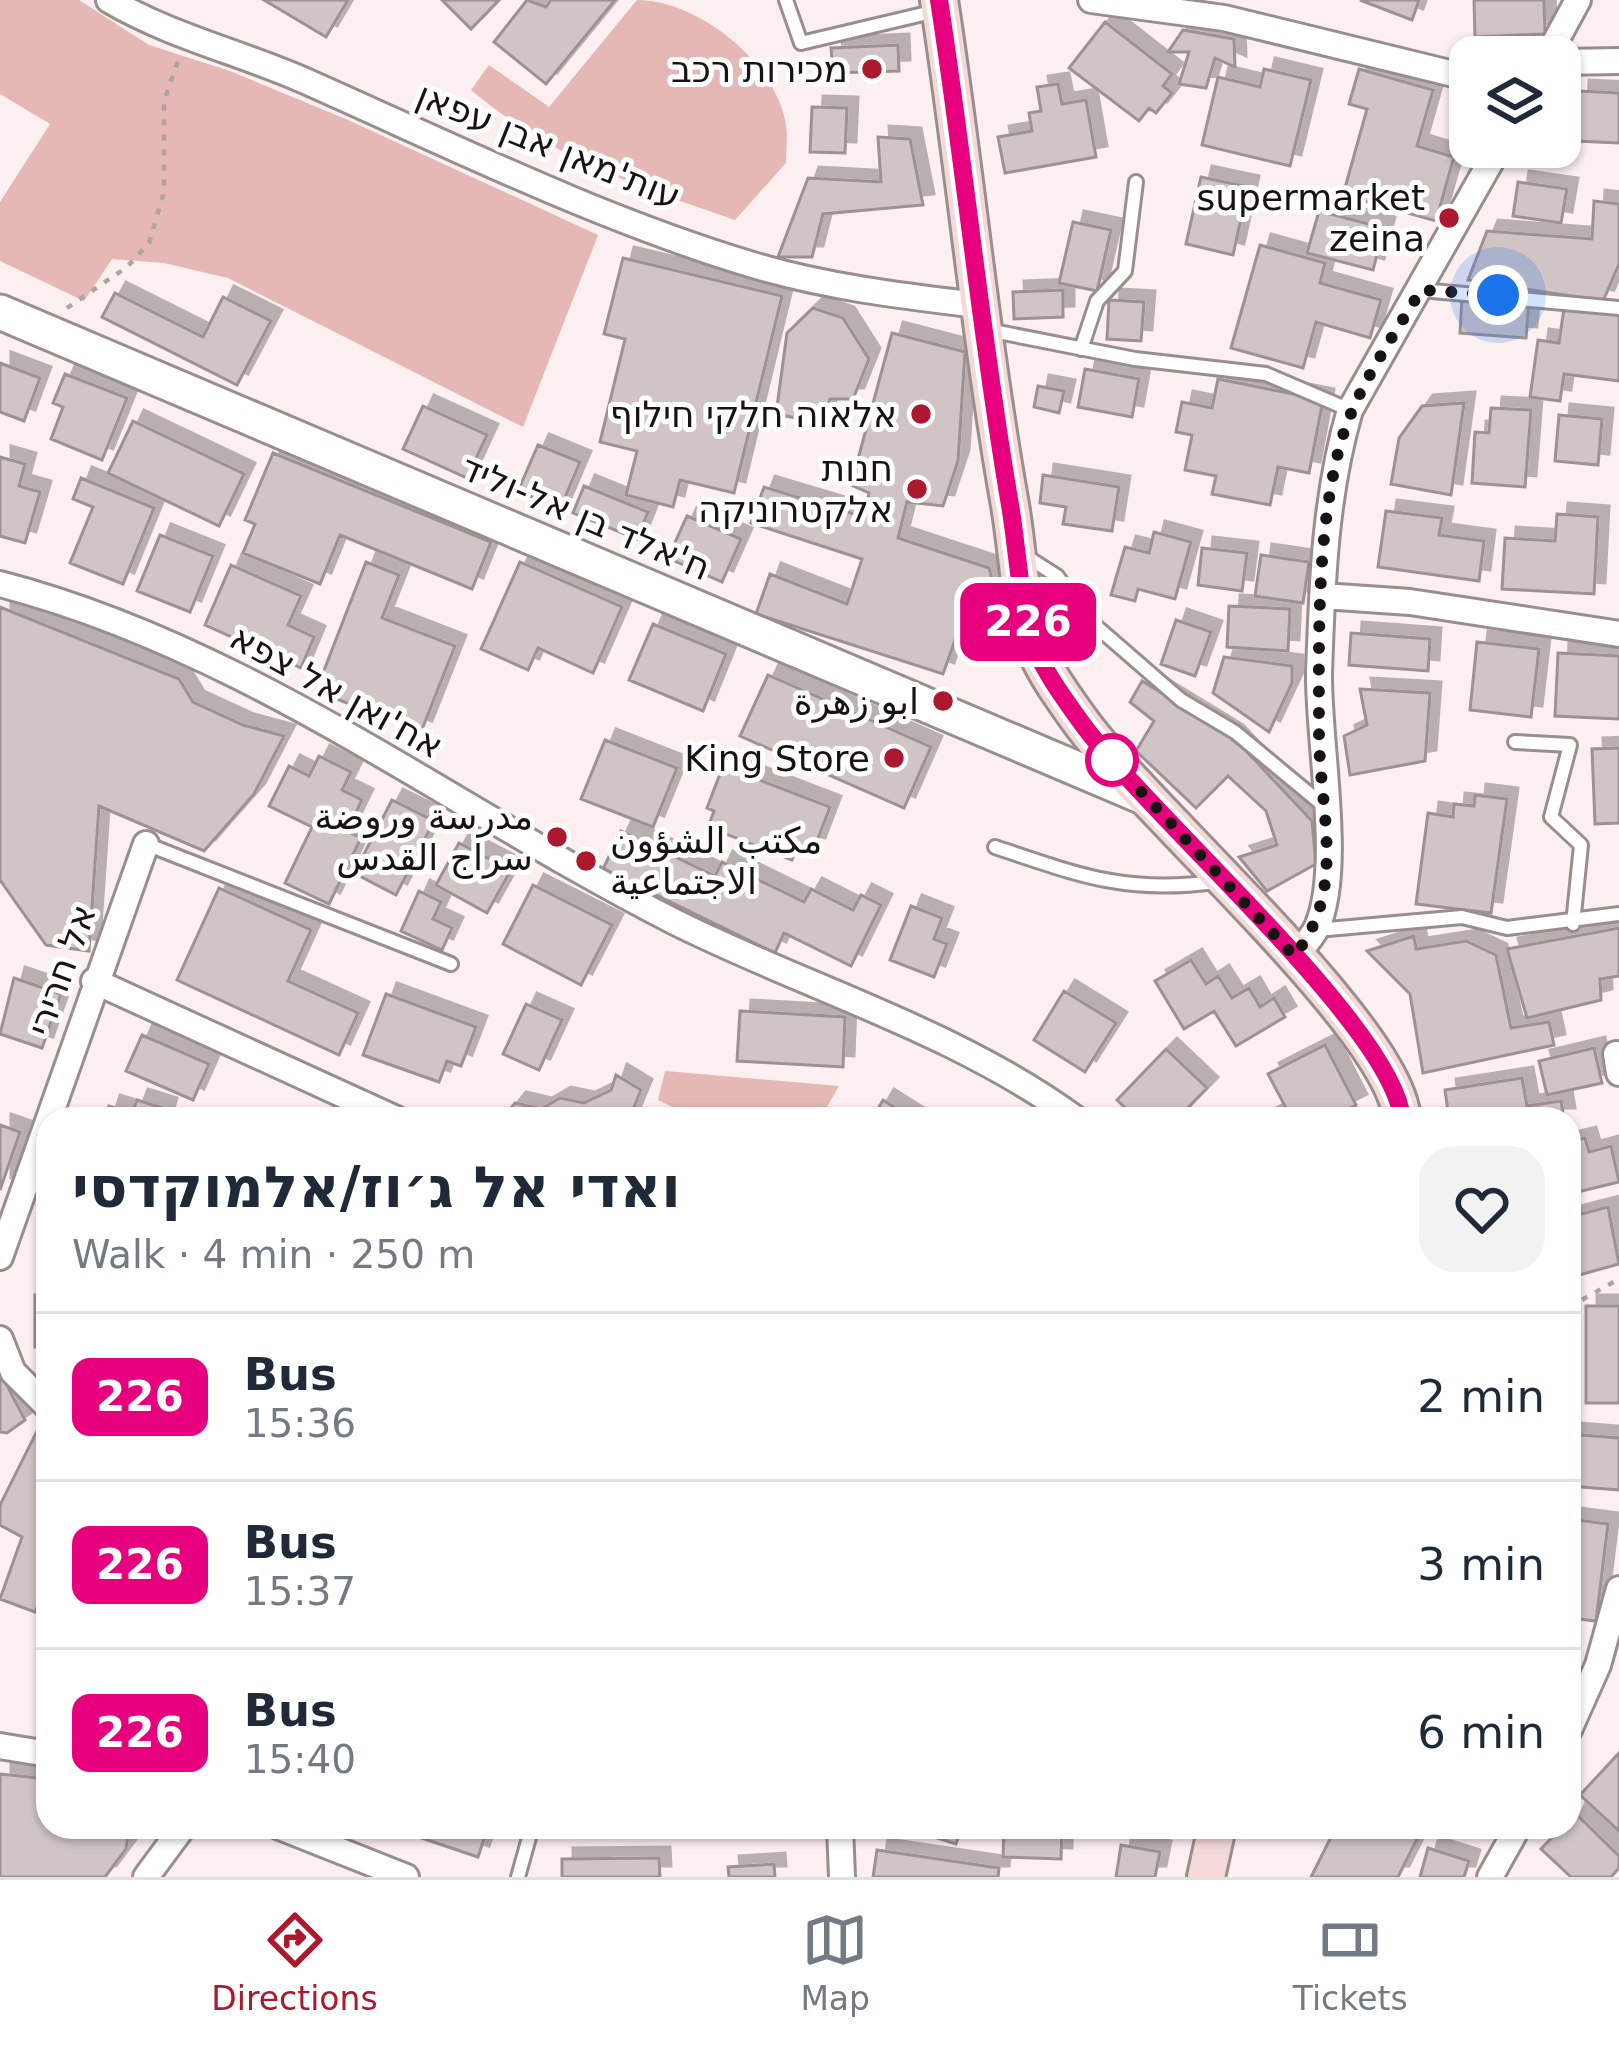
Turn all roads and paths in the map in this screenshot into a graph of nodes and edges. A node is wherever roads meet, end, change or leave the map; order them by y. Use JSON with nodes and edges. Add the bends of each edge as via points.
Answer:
{"nodes":[{"id":1,"x":109,"y":0,"type":"edge"},
{"id":2,"x":786,"y":0,"type":"edge"},
{"id":3,"x":1090,"y":0,"type":"edge"},
{"id":4,"x":1578,"y":0,"type":"edge"},
{"id":5,"x":940,"y":5,"type":"edge"},
{"id":6,"x":1558,"y":36,"type":"edge"},
{"id":7,"x":187,"y":37,"type":"junction"},
{"id":8,"x":1619,"y":61,"type":"edge"},
{"id":9,"x":1581,"y":62,"type":"edge"},
{"id":10,"x":1449,"y":73,"type":"edge"},
{"id":11,"x":1488,"y":168,"type":"edge"},
{"id":12,"x":1136,"y":182,"type":"dead end"},
{"id":13,"x":1421,"y":290,"type":"junction"},
{"id":14,"x":1619,"y":308,"type":"edge"},
{"id":15,"x":0,"y":312,"type":"edge"},
{"id":16,"x":980,"y":317,"type":"junction"},
{"id":17,"x":38,"y":328,"type":"junction"},
{"id":18,"x":1081,"y":349,"type":"junction"},
{"id":19,"x":1350,"y":410,"type":"junction"},
{"id":20,"x":1018,"y":552,"type":"junction"},
{"id":21,"x":0,"y":584,"type":"edge"},
{"id":22,"x":1323,"y":596,"type":"junction"},
{"id":23,"x":1619,"y":634,"type":"edge"},
{"id":24,"x":1515,"y":742,"type":"dead end"},
{"id":25,"x":1141,"y":796,"type":"junction"},
{"id":26,"x":1324,"y":807,"type":"junction"},
{"id":27,"x":146,"y":844,"type":"joint"},
{"id":28,"x":995,"y":847,"type":"dead end"},
{"id":29,"x":1224,"y":881,"type":"junction"},
{"id":30,"x":1619,"y":914,"type":"edge"},
{"id":31,"x":1573,"y":924,"type":"junction"},
{"id":32,"x":1305,"y":943,"type":"junction"},
{"id":33,"x":451,"y":964,"type":"dead end"},
{"id":34,"x":94,"y":981,"type":"junction"},
{"id":35,"x":51,"y":1107,"type":"edge"},
{"id":36,"x":370,"y":1107,"type":"edge"},
{"id":37,"x":1040,"y":1107,"type":"edge"},
{"id":38,"x":1397,"y":1107,"type":"edge"},
{"id":39,"x":36,"y":1151,"type":"edge"},
{"id":40,"x":0,"y":1257,"type":"edge"},
{"id":41,"x":1619,"y":1279,"type":"edge"},
{"id":42,"x":1581,"y":1300,"type":"edge"},
{"id":43,"x":0,"y":1340,"type":"edge"},
{"id":44,"x":36,"y":1395,"type":"edge"},
{"id":45,"x":1619,"y":1589,"type":"edge"},
{"id":46,"x":1581,"y":1704,"type":"edge"},
{"id":47,"x":0,"y":1746,"type":"edge"},
{"id":48,"x":36,"y":1752,"type":"edge"},
{"id":49,"x":174,"y":1839,"type":"edge"},
{"id":50,"x":310,"y":1839,"type":"edge"},
{"id":51,"x":529,"y":1839,"type":"edge"},
{"id":52,"x":840,"y":1839,"type":"edge"},
{"id":53,"x":1214,"y":1839,"type":"edge"},
{"id":54,"x":1511,"y":1839,"type":"edge"},
{"id":55,"x":146,"y":1877,"type":"edge"},
{"id":56,"x":406,"y":1877,"type":"edge"},
{"id":57,"x":518,"y":1877,"type":"edge"},
{"id":58,"x":842,"y":1877,"type":"edge"},
{"id":59,"x":1206,"y":1877,"type":"edge"},
{"id":60,"x":1490,"y":1877,"type":"edge"}],
"edges":[{"from":1,"to":7,"type":"street","name":"עות'מאן אבן עפאן"},
{"from":2,"to":5,"type":"lane","via":[[801,44]]},
{"from":3,"to":10,"type":"street","via":[[1224,18]]},
{"from":4,"to":6,"type":"street"},
{"from":5,"to":16,"type":"main road"},
{"from":7,"to":16,"type":"street","name":"עות'מאן אבן עפאן","via":[[238,51],[524,177],[752,265]]},
{"from":7,"to":17,"type":"path","via":[[164,100],[164,192],[149,243]]},
{"from":8,"to":9,"type":"street"},
{"from":11,"to":13,"type":"street"},
{"from":12,"to":18,"type":"lane","via":[[1125,271],[1097,301]]},
{"from":13,"to":14,"type":"lane"},
{"from":13,"to":19,"type":"street"},
{"from":15,"to":17,"type":"street","name":"ח'אלד בן אל-וליד"},
{"from":16,"to":18,"type":"lane"},
{"from":16,"to":20,"type":"main road"},
{"from":17,"to":25,"type":"street","name":"ח'אלד בן אל-וליד"},
{"from":18,"to":19,"type":"lane","via":[[1266,374]]},
{"from":19,"to":22,"type":"street","via":[[1336,457]]},
{"from":20,"to":25,"type":"main road","via":[[1037,647],[1079,720]]},
{"from":20,"to":26,"type":"lane","via":[[1057,576],[1090,621],[1181,700],[1235,732]]},
{"from":21,"to":37,"type":"street","name":"אח'ואן אל צפא","via":[[200,657],[675,921],[955,1048]]},
{"from":22,"to":23,"type":"street"},
{"from":22,"to":26,"type":"street"},
{"from":24,"to":31,"type":"lane","via":[[1570,745],[1551,817],[1581,845]]},
{"from":25,"to":29,"type":"main road"},
{"from":26,"to":32,"type":"street","via":[[1329,864]]},
{"from":27,"to":33,"type":"lane"},
{"from":27,"to":34,"type":"street","name":"אל חרירי"},
{"from":28,"to":29,"type":"lane","via":[[1096,881],[1157,890]]},
{"from":29,"to":32,"type":"main road"},
{"from":30,"to":31,"type":"lane"},
{"from":31,"to":32,"type":"lane","via":[[1507,928],[1462,917]]},
{"from":32,"to":38,"type":"main road"},
{"from":34,"to":35,"type":"street","name":"אל חרירי"},
{"from":34,"to":36,"type":"street"},
{"from":39,"to":40,"type":"street","name":"אל חרירי"},
{"from":41,"to":42,"type":"path"},
{"from":43,"to":44,"type":"street","via":[[13,1372]]},
{"from":45,"to":46,"type":"street"},
{"from":47,"to":48,"type":"street"},
{"from":49,"to":55,"type":"street"},
{"from":50,"to":56,"type":"street"},
{"from":51,"to":57,"type":"lane"},
{"from":52,"to":58,"type":"street"},
{"from":53,"to":59,"type":"main road"},
{"from":54,"to":60,"type":"street"}]}
